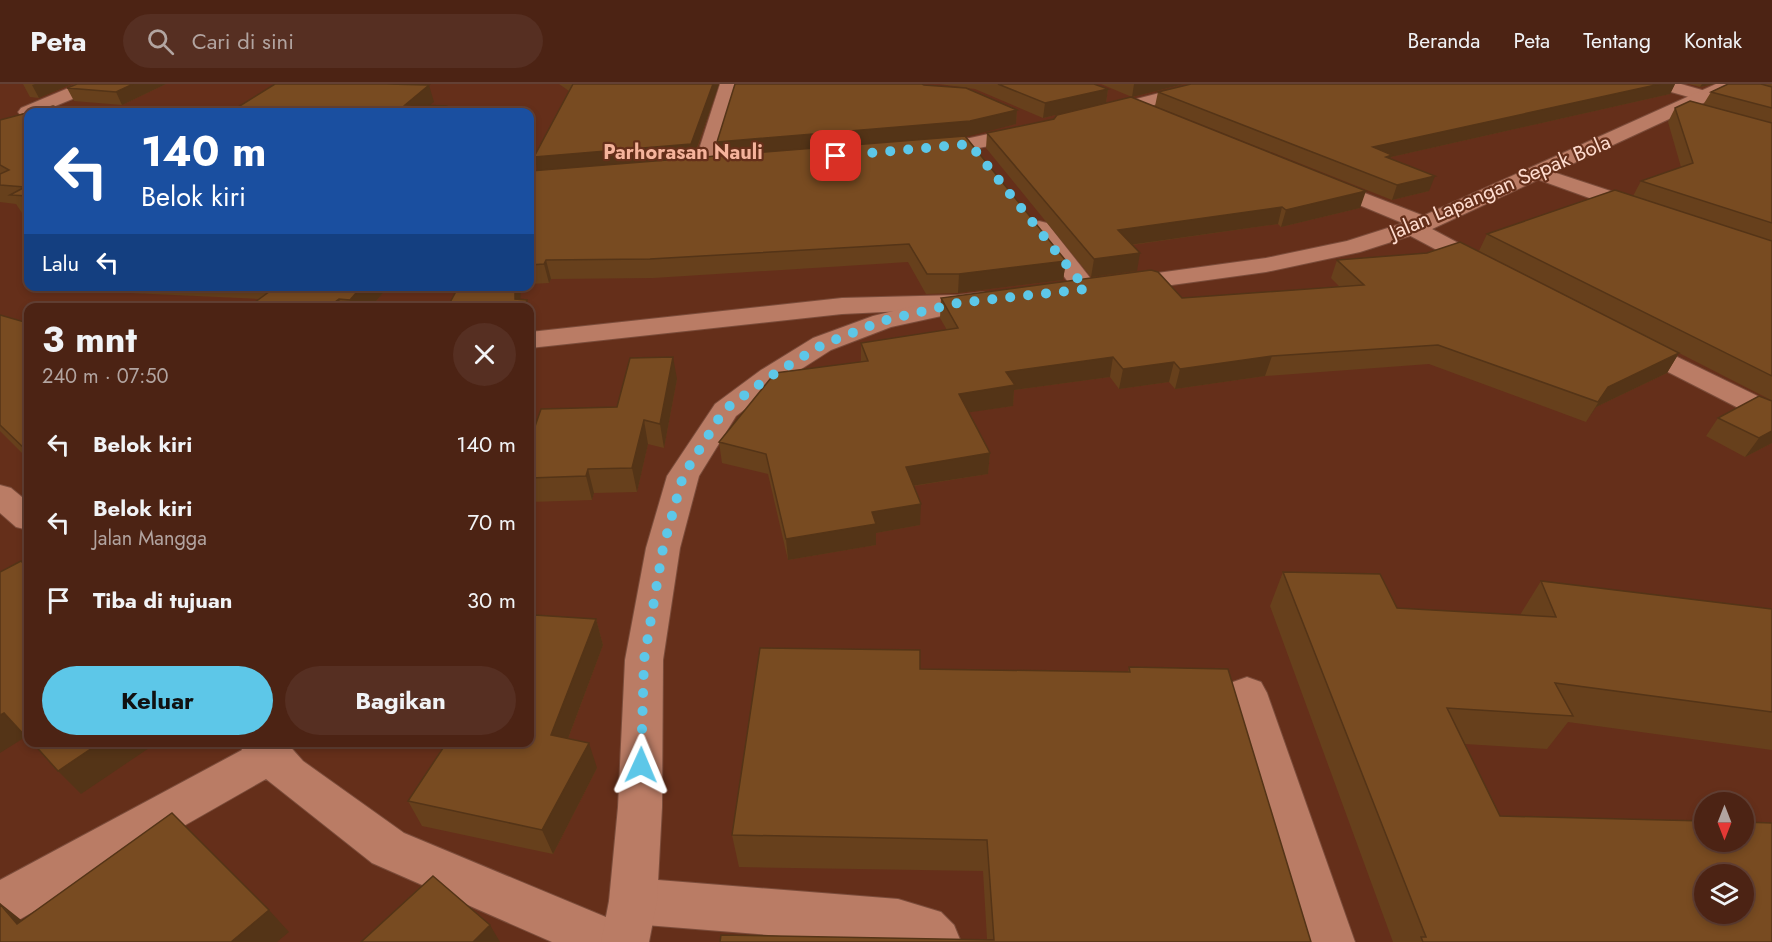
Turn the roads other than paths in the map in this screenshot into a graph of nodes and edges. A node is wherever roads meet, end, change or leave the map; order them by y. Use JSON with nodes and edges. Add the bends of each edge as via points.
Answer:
{"nodes":[{"id":1,"x":93,"y":84,"type":"edge"},
{"id":2,"x":729,"y":84,"type":"edge"},
{"id":3,"x":1210,"y":84,"type":"edge"},
{"id":4,"x":1664,"y":84,"type":"edge"},
{"id":5,"x":1737,"y":86,"type":"edge"},
{"id":6,"x":1100,"y":93,"type":"edge"},
{"id":7,"x":1130,"y":106,"type":"junction"},
{"id":8,"x":1696,"y":106,"type":"junction"},
{"id":9,"x":31,"y":108,"type":"edge"},
{"id":10,"x":1013,"y":113,"type":"edge"},
{"id":11,"x":1160,"y":118,"type":"edge"},
{"id":12,"x":1077,"y":120,"type":"edge"},
{"id":13,"x":970,"y":144,"type":"junction"},
{"id":14,"x":904,"y":150,"type":"edge"},
{"id":15,"x":985,"y":162,"type":"edge"},
{"id":16,"x":726,"y":164,"type":"edge"},
{"id":17,"x":704,"y":165,"type":"junction"},
{"id":18,"x":681,"y":167,"type":"edge"},
{"id":19,"x":1538,"y":173,"type":"junction"},
{"id":20,"x":1309,"y":178,"type":"edge"},
{"id":21,"x":1660,"y":215,"type":"edge"},
{"id":22,"x":1029,"y":216,"type":"edge"},
{"id":23,"x":1418,"y":226,"type":"junction"},
{"id":24,"x":1513,"y":281,"type":"edge"},
{"id":25,"x":1005,"y":297,"type":"edge"},
{"id":26,"x":958,"y":303,"type":"junction"},
{"id":27,"x":1608,"y":331,"type":"edge"},
{"id":28,"x":534,"y":340,"type":"edge"},
{"id":29,"x":1772,"y":414,"type":"edge"},
{"id":30,"x":0,"y":496,"type":"edge"},
{"id":31,"x":24,"y":516,"type":"edge"},
{"id":32,"x":1247,"y":693,"type":"dead end"},
{"id":33,"x":265,"y":749,"type":"edge"},
{"id":34,"x":0,"y":905,"type":"edge"},
{"id":35,"x":629,"y":921,"type":"edge"},
{"id":36,"x":608,"y":942,"type":"edge"},
{"id":37,"x":937,"y":942,"type":"edge"},
{"id":38,"x":1331,"y":942,"type":"edge"}],
"edges":[{"from":1,"to":9,"type":"street"},
{"from":2,"to":17,"type":"street"},
{"from":3,"to":7,"type":"street"},
{"from":4,"to":8,"type":"street"},
{"from":5,"to":8,"type":"street","name":"Jalan Lapangan Sepak Bola"},
{"from":6,"to":7,"type":"street"},
{"from":7,"to":11,"type":"street"},
{"from":7,"to":12,"type":"street"},
{"from":8,"to":19,"type":"street","name":"Jalan Lapangan Sepak Bola"},
{"from":10,"to":13,"type":"street","via":[[1045,128]]},
{"from":13,"to":14,"type":"street"},
{"from":13,"to":15,"type":"street"},
{"from":16,"to":17,"type":"street"},
{"from":17,"to":18,"type":"street"},
{"from":19,"to":21,"type":"street"},
{"from":19,"to":23,"type":"street","name":"Jalan Lapangan Sepak Bola"},
{"from":20,"to":23,"type":"street"},
{"from":22,"to":23,"type":"street","name":"Jalan Lapangan Sepak Bola","via":[[1074,290],[1266,265],[1352,247]]},
{"from":23,"to":24,"type":"street"},
{"from":25,"to":26,"type":"street"},
{"from":26,"to":28,"type":"street","via":[[842,306]]},
{"from":26,"to":35,"type":"street","via":[[882,321],[822,345],[771,376],[724,410],[683,476],[663,548],[644,660],[640,807]]},
{"from":27,"to":29,"type":"street"},
{"from":30,"to":31,"type":"street"},
{"from":32,"to":38,"type":"street"},
{"from":33,"to":34,"type":"street"},
{"from":33,"to":36,"type":"street","via":[[288,774],[388,848]]},
{"from":35,"to":37,"type":"street","via":[[898,921],[924,928]]}]}
